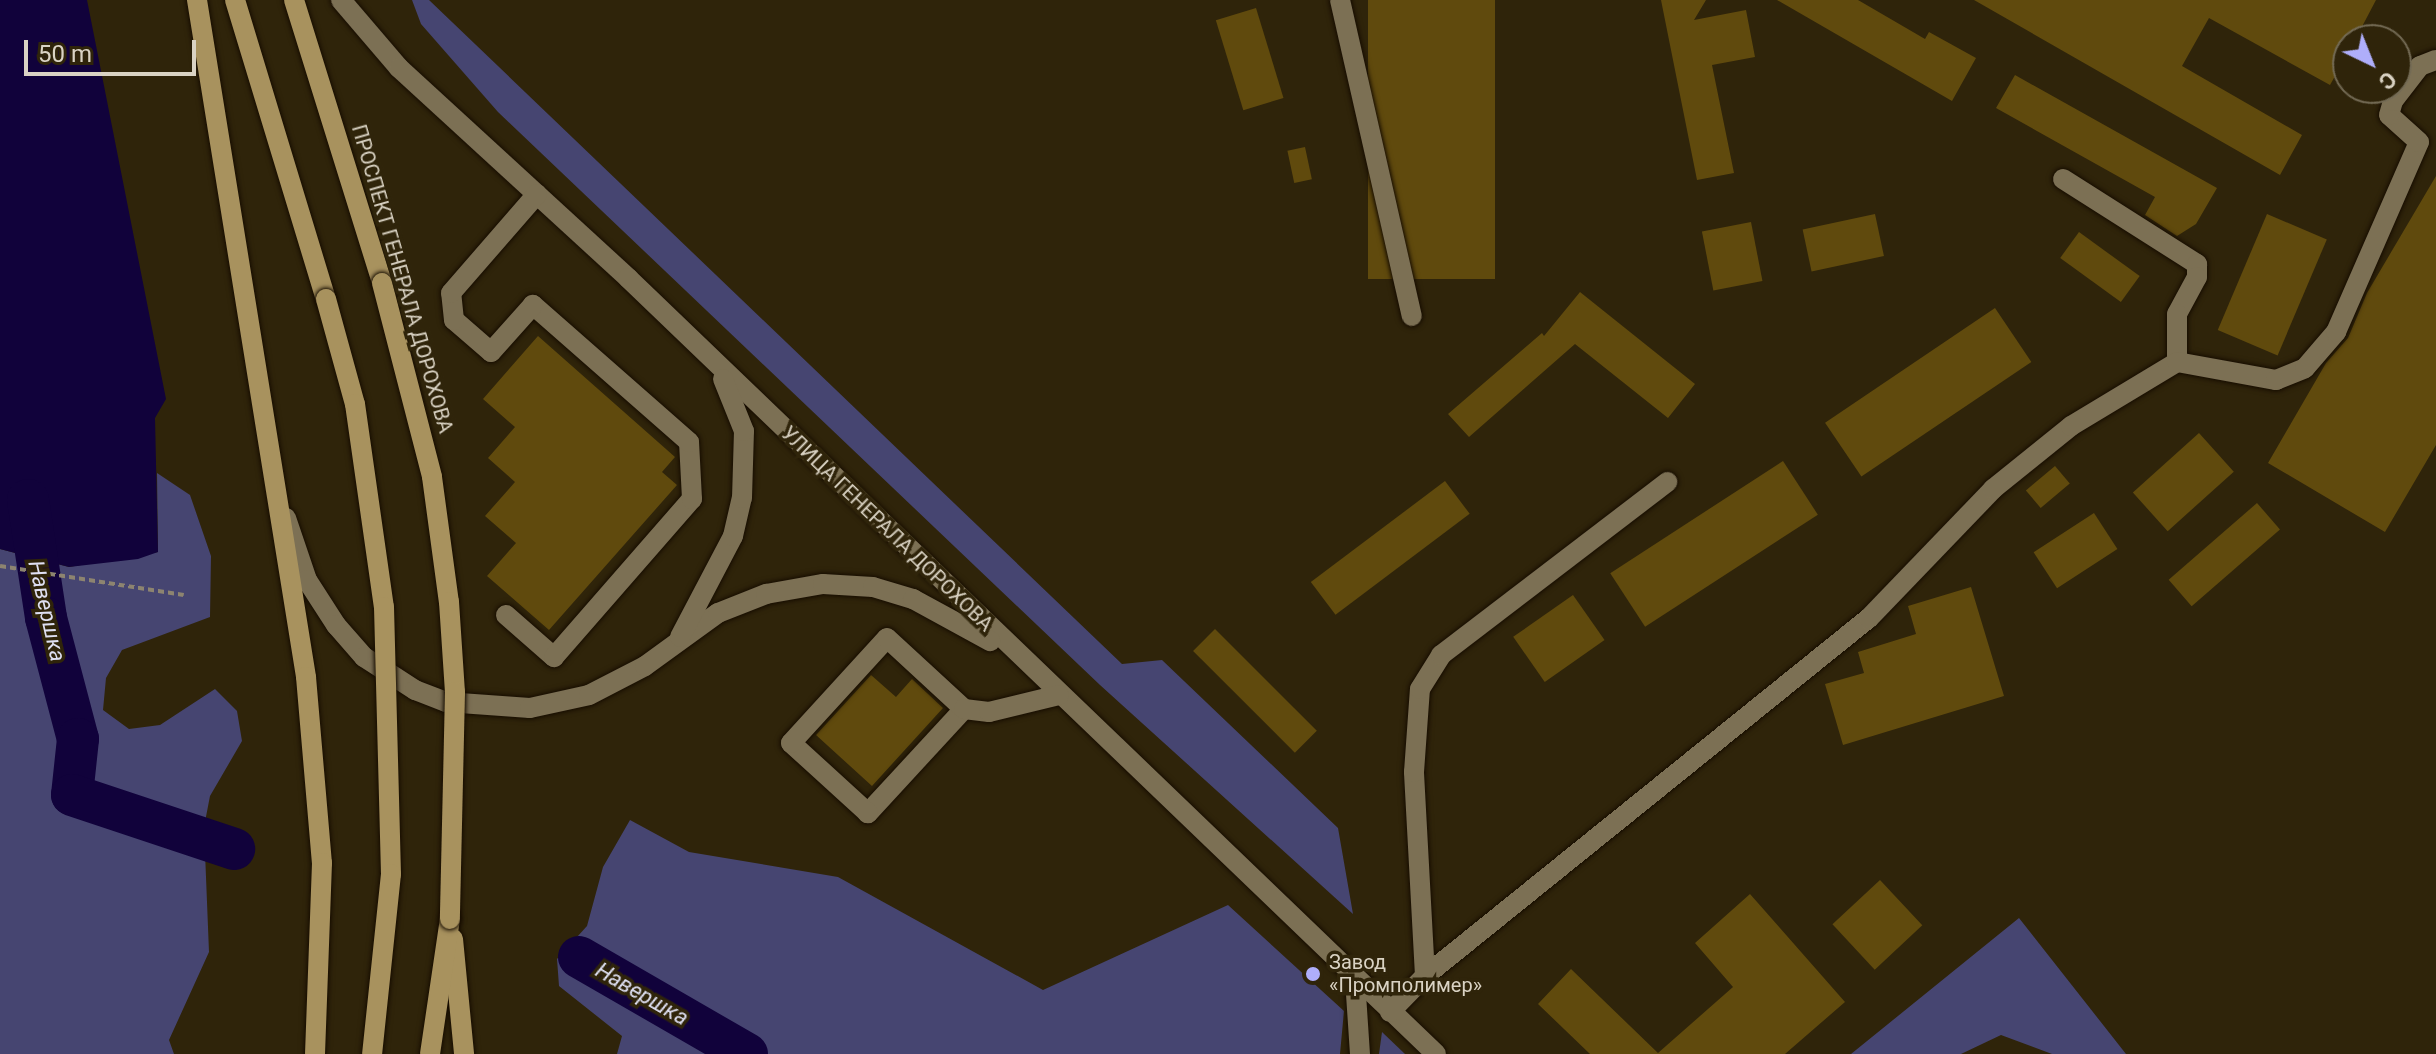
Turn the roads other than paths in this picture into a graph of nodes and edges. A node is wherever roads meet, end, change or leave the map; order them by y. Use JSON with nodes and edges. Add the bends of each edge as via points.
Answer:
{"nodes":[{"id":1,"x":197,"y":0,"type":"edge"},
{"id":2,"x":235,"y":0,"type":"edge"},
{"id":3,"x":294,"y":0,"type":"edge"},
{"id":4,"x":341,"y":0,"type":"edge"},
{"id":5,"x":1340,"y":0,"type":"edge"},
{"id":6,"x":2436,"y":60,"type":"edge"},
{"id":7,"x":2063,"y":179,"type":"dead end"},
{"id":8,"x":537,"y":194,"type":"junction"},
{"id":9,"x":1412,"y":316,"type":"dead end"},
{"id":10,"x":713,"y":361,"type":"junction"},
{"id":11,"x":2177,"y":362,"type":"junction"},
{"id":12,"x":1667,"y":482,"type":"dead end"},
{"id":13,"x":282,"y":507,"type":"junction"},
{"id":14,"x":506,"y":615,"type":"dead end"},
{"id":15,"x":678,"y":640,"type":"junction"},
{"id":16,"x":1027,"y":665,"type":"junction"},
{"id":17,"x":1059,"y":695,"type":"junction"},
{"id":18,"x":964,"y":709,"type":"junction"},
{"id":19,"x":450,"y":919,"type":"junction"},
{"id":20,"x":1425,"y":976,"type":"junction"},
{"id":21,"x":1355,"y":979,"type":"junction"},
{"id":22,"x":1390,"y":1012,"type":"junction"},
{"id":23,"x":315,"y":1054,"type":"edge"},
{"id":24,"x":372,"y":1054,"type":"edge"},
{"id":25,"x":430,"y":1054,"type":"edge"},
{"id":26,"x":464,"y":1054,"type":"edge"},
{"id":27,"x":1360,"y":1054,"type":"edge"},
{"id":28,"x":1436,"y":1054,"type":"edge"}],
"edges":[{"from":1,"to":13,"type":"main road"},
{"from":2,"to":24,"type":"main road","bridge":true,"via":[[355,404],[385,622],[391,874]]},
{"from":3,"to":19,"type":"main road","name":"ПРОСПЕКТ ГЕНЕРАЛА ДОРОХОВА","bridge":true,"via":[[382,283],[432,477],[455,692]]},
{"from":4,"to":8,"type":"street","name":"УЛИЦА ГЕНЕРАЛА ДОРОХОВА","via":[[399,68]]},
{"from":5,"to":9,"type":"street"},
{"from":6,"to":11,"type":"street","via":[[2420,66],[2393,101],[2389,115],[2419,142],[2336,332],[2305,368],[2276,380]]},
{"from":7,"to":11,"type":"street","via":[[2197,264],[2197,277],[2177,314]]},
{"from":8,"to":10,"type":"street","name":"УЛИЦА ГЕНЕРАЛА ДОРОХОВА"},
{"from":8,"to":14,"type":"street","via":[[451,293],[454,320],[491,352],[533,305],[689,442],[692,499],[554,657]]},
{"from":10,"to":15,"type":"street","via":[[744,431],[742,498],[733,536]]},
{"from":10,"to":16,"type":"street","name":"УЛИЦА ГЕНЕРАЛА ДОРОХОВА"},
{"from":11,"to":20,"type":"street","via":[[2071,426],[1993,489],[1869,618]]},
{"from":12,"to":20,"type":"street","via":[[1441,655],[1420,689],[1414,772]]},
{"from":13,"to":15,"type":"street","via":[[307,580],[336,625],[364,657],[415,690],[446,702],[530,708],[560,704],[618,683]]},
{"from":13,"to":23,"type":"main road","via":[[306,677],[322,863]]},
{"from":15,"to":16,"type":"street","via":[[718,613],[766,594],[823,584],[873,587],[913,599]]},
{"from":16,"to":17,"type":"street","name":"УЛИЦА ГЕНЕРАЛА ДОРОХОВА"},
{"from":17,"to":18,"type":"street","via":[[989,712]]},
{"from":17,"to":21,"type":"street","name":"УЛИЦА ГЕНЕРАЛА ДОРОХОВА"},
{"from":18,"to":18,"type":"street","via":[[887,638],[791,743],[868,813]]},
{"from":19,"to":25,"type":"main road","name":"ПРОСПЕКТ ГЕНЕРАЛА ДОРОХОВА"},
{"from":19,"to":26,"type":"main road","via":[[461,986]]},
{"from":20,"to":22,"type":"street"},
{"from":21,"to":22,"type":"street","name":"УЛИЦА ГЕНЕРАЛА ДОРОХОВА"},
{"from":21,"to":27,"type":"street"},
{"from":22,"to":28,"type":"street","name":"УЛИЦА ГЕНЕРАЛА ДОРОХОВА"}]}
